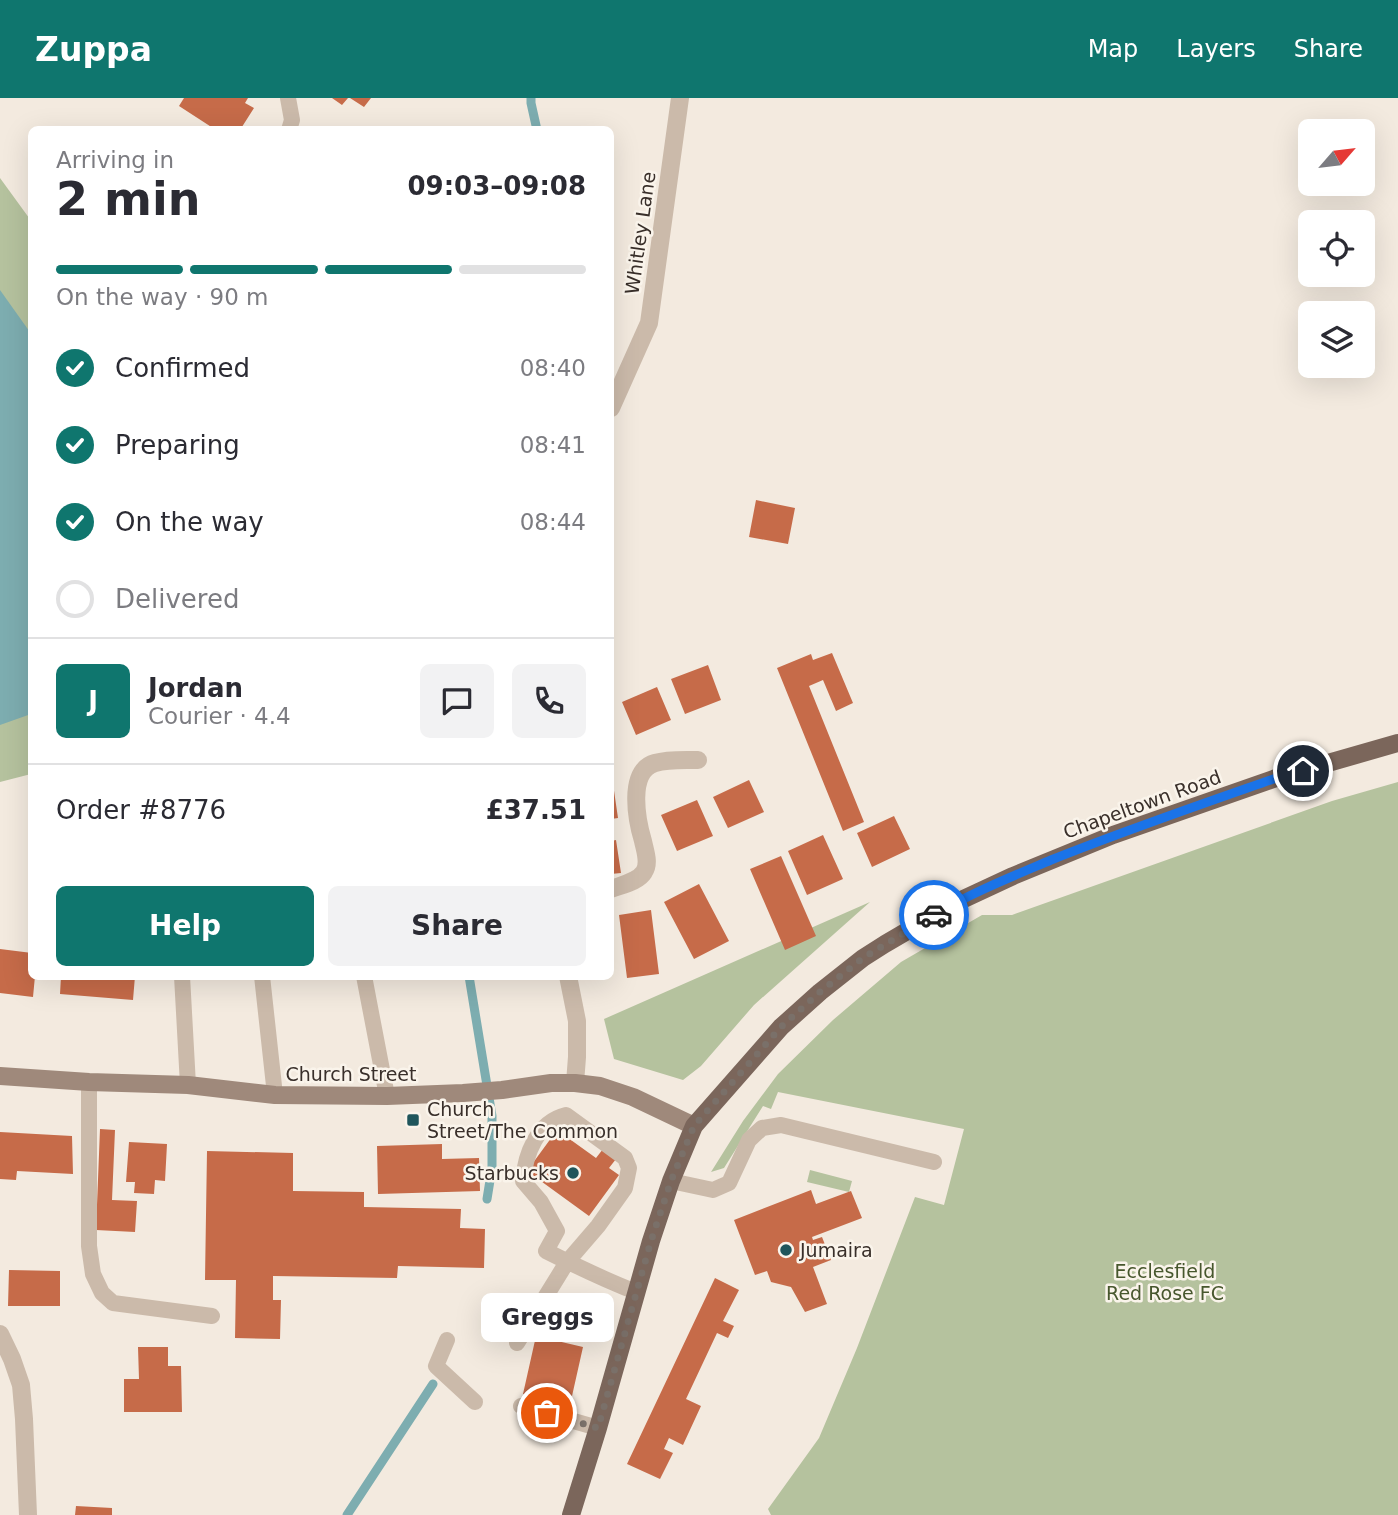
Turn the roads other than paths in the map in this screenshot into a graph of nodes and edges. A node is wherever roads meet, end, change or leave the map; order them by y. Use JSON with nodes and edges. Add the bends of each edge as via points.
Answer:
{"nodes":[{"id":1,"x":288,"y":98,"type":"edge"},
{"id":2,"x":680,"y":98,"type":"edge"},
{"id":3,"x":290,"y":126,"type":"edge"},
{"id":4,"x":614,"y":395,"type":"edge"},
{"id":5,"x":1398,"y":743,"type":"edge"},
{"id":6,"x":698,"y":760,"type":"dead end"},
{"id":7,"x":614,"y":888,"type":"edge"},
{"id":8,"x":182,"y":980,"type":"edge"},
{"id":9,"x":262,"y":980,"type":"edge"},
{"id":10,"x":365,"y":980,"type":"edge"},
{"id":11,"x":569,"y":980,"type":"edge"},
{"id":12,"x":0,"y":1076,"type":"edge"},
{"id":13,"x":89,"y":1082,"type":"junction"},
{"id":14,"x":575,"y":1083,"type":"junction"},
{"id":15,"x":188,"y":1085,"type":"junction"},
{"id":16,"x":275,"y":1094,"type":"junction"},
{"id":17,"x":387,"y":1096,"type":"junction"},
{"id":18,"x":694,"y":1126,"type":"junction"},
{"id":19,"x":934,"y":1162,"type":"dead end"},
{"id":20,"x":671,"y":1181,"type":"junction"},
{"id":21,"x":567,"y":1262,"type":"junction"},
{"id":22,"x":636,"y":1292,"type":"junction"},
{"id":23,"x":212,"y":1316,"type":"dead end"},
{"id":24,"x":0,"y":1334,"type":"edge"},
{"id":25,"x":447,"y":1340,"type":"dead end"},
{"id":26,"x":517,"y":1343,"type":"dead end"},
{"id":27,"x":475,"y":1402,"type":"dead end"},
{"id":28,"x":521,"y":1406,"type":"dead end"},
{"id":29,"x":598,"y":1428,"type":"junction"},
{"id":30,"x":29,"y":1515,"type":"edge"},
{"id":31,"x":570,"y":1515,"type":"edge"}],
"edges":[{"from":1,"to":3,"type":"lane"},
{"from":2,"to":4,"type":"street","name":"Whitley Lane","via":[[649,323]]},
{"from":5,"to":18,"type":"main road","name":"Chapeltown Road","via":[[1279,777],[1113,835],[955,903],[863,958],[820,992],[781,1027]]},
{"from":6,"to":7,"type":"street","via":[[652,763],[642,772],[636,791],[638,821],[648,860],[637,879]]},
{"from":8,"to":15,"type":"lane"},
{"from":9,"to":16,"type":"lane"},
{"from":10,"to":17,"type":"lane"},
{"from":11,"to":14,"type":"street","via":[[577,1021]]},
{"from":12,"to":13,"type":"main road","name":"Church Street"},
{"from":13,"to":15,"type":"main road","name":"Church Street"},
{"from":13,"to":23,"type":"lane","via":[[89,1246],[93,1274],[102,1293],[113,1303]]},
{"from":14,"to":17,"type":"main road","name":"Church Street"},
{"from":14,"to":18,"type":"main road","name":"Church Street","via":[[633,1097]]},
{"from":15,"to":16,"type":"main road","name":"Church Street"},
{"from":16,"to":17,"type":"main road","name":"Church Street"},
{"from":18,"to":20,"type":"main road","name":"Chapeltown Road"},
{"from":19,"to":20,"type":"lane","via":[[781,1125],[762,1128],[749,1140],[729,1182],[713,1190]]},
{"from":20,"to":22,"type":"main road","name":"Chapeltown Road"},
{"from":21,"to":21,"type":"lane","via":[[546,1251],[557,1231],[523,1181],[532,1145],[544,1128],[566,1115],[625,1158],[629,1168],[625,1188],[613,1208]]},
{"from":21,"to":22,"type":"lane"},
{"from":21,"to":26,"type":"lane"},
{"from":22,"to":29,"type":"main road","name":"Chapeltown Road"},
{"from":24,"to":30,"type":"street","via":[[20,1385]]},
{"from":25,"to":27,"type":"lane","via":[[436,1366]]},
{"from":28,"to":29,"type":"lane"},
{"from":29,"to":31,"type":"main road","name":"Chapeltown Road"}]}
